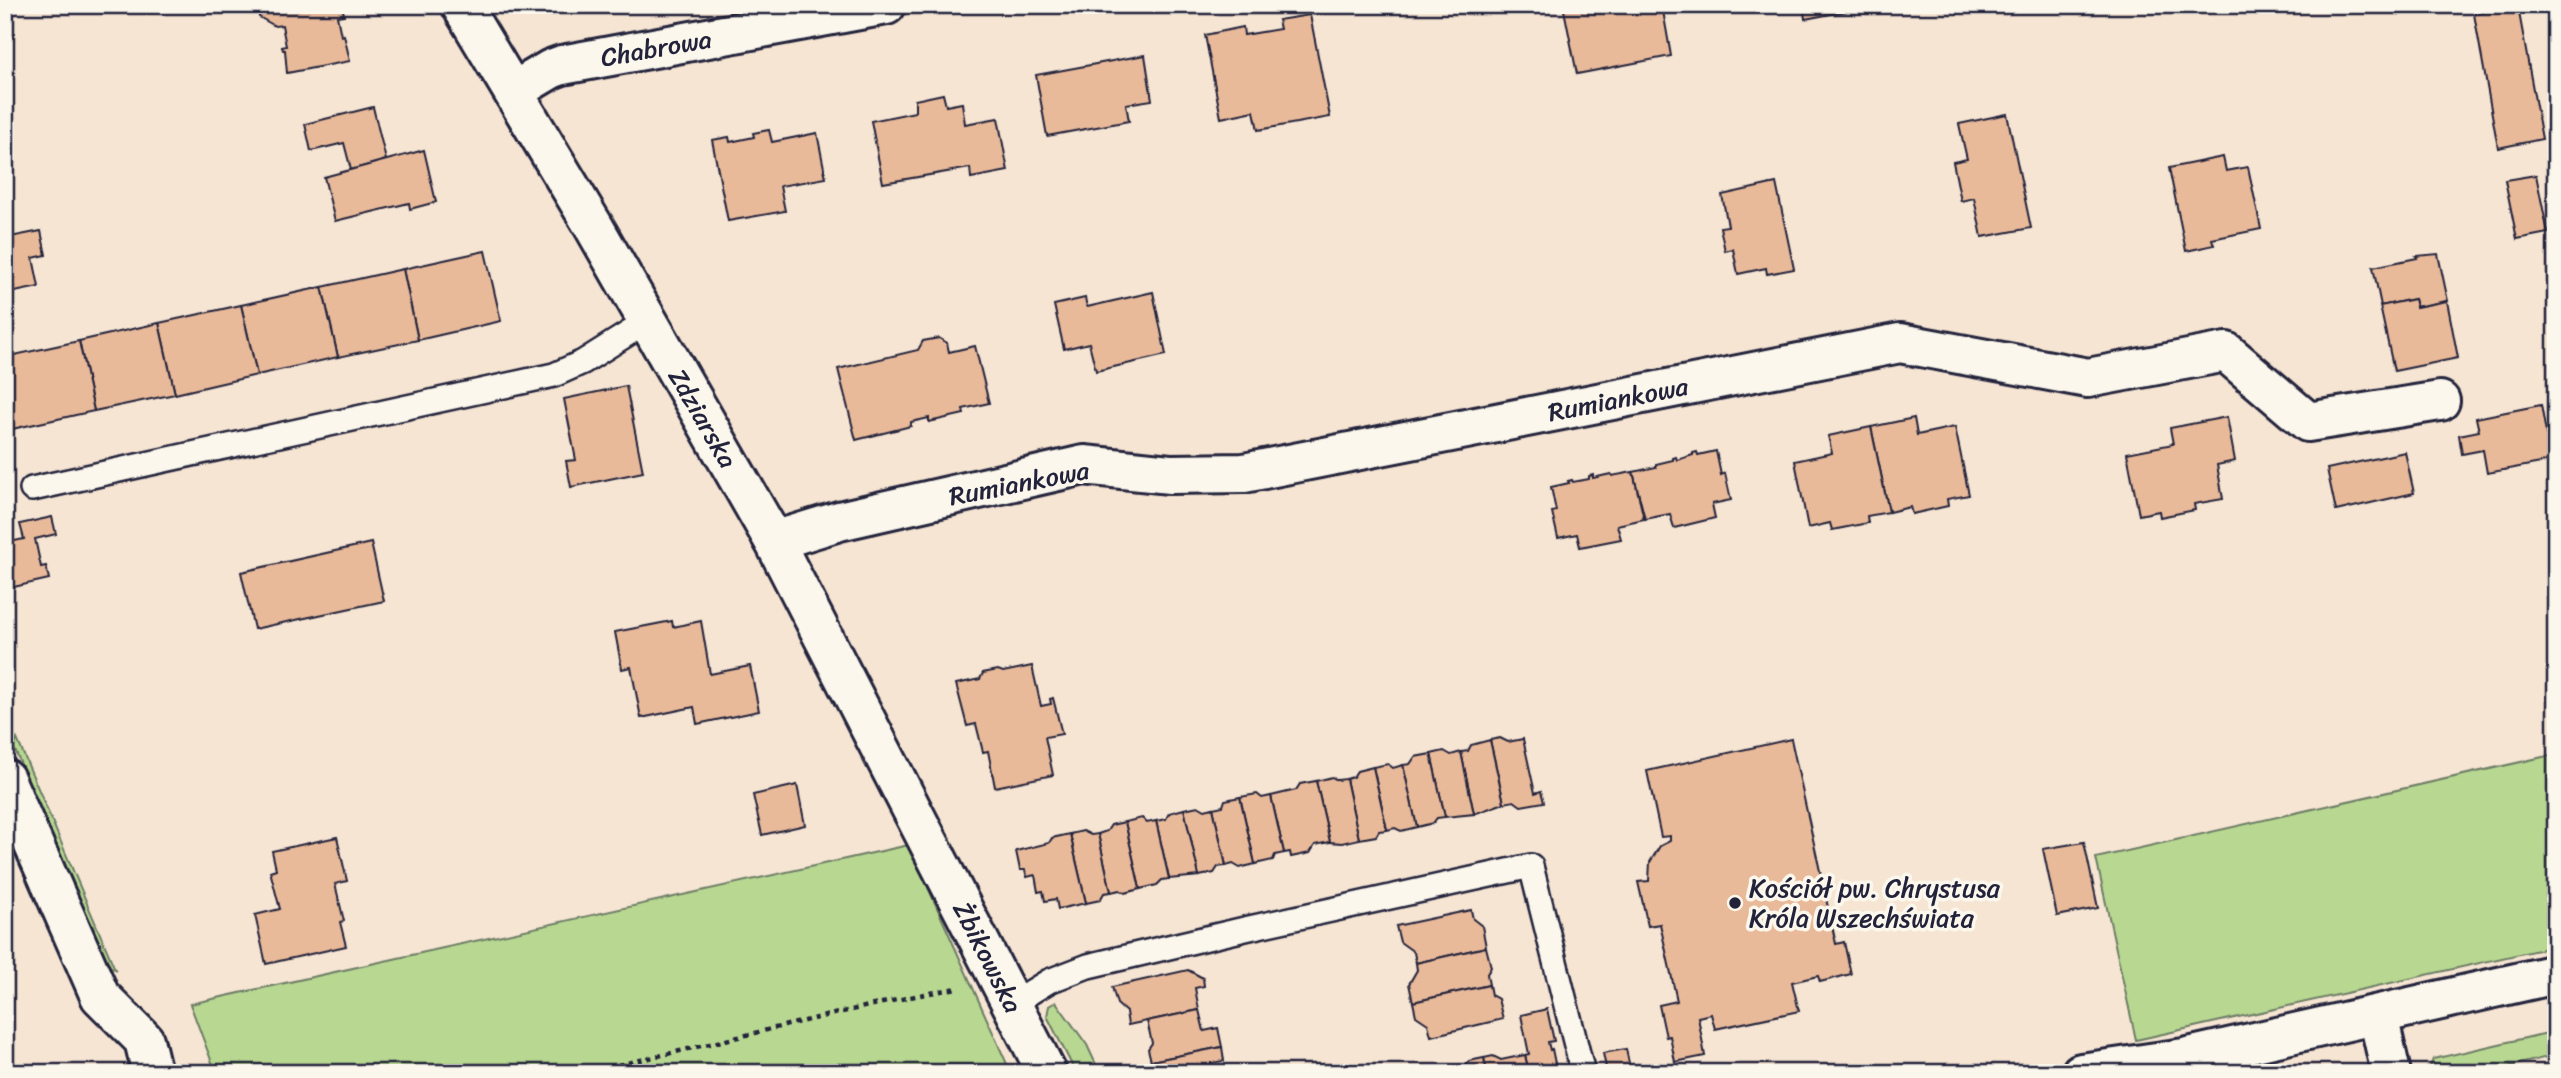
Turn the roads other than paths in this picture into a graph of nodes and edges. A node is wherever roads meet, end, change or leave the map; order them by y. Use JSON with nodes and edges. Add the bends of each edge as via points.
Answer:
{"nodes":[{"id":1,"x":461,"y":5,"type":"edge"},
{"id":2,"x":886,"y":5,"type":"edge"},
{"id":3,"x":514,"y":92,"type":"junction"},
{"id":4,"x":648,"y":321,"type":"junction"},
{"id":5,"x":2440,"y":401,"type":"dead end"},
{"id":6,"x":32,"y":489,"type":"dead end"},
{"id":7,"x":774,"y":541,"type":"junction"},
{"id":8,"x":5,"y":779,"type":"edge"},
{"id":9,"x":928,"y":841,"type":"joint"},
{"id":10,"x":2556,"y":974,"type":"edge"},
{"id":11,"x":1013,"y":1003,"type":"junction"},
{"id":12,"x":2378,"y":1015,"type":"junction"},
{"id":13,"x":152,"y":1073,"type":"edge"},
{"id":14,"x":1047,"y":1073,"type":"edge"},
{"id":15,"x":1583,"y":1073,"type":"edge"},
{"id":16,"x":2081,"y":1073,"type":"edge"},
{"id":17,"x":2390,"y":1073,"type":"edge"}],
"edges":[{"from":1,"to":3,"type":"street","name":"Zdziarska"},
{"from":2,"to":3,"type":"street","name":"Chabrowa","via":[[562,65]]},
{"from":3,"to":4,"type":"street","name":"Zdziarska"},
{"from":4,"to":6,"type":"lane","via":[[554,375]]},
{"from":4,"to":7,"type":"street","name":"Zdziarska"},
{"from":5,"to":7,"type":"street","name":"Rumiankowa","via":[[2308,422],[2226,352],[2088,378],[1900,343],[1244,473],[1170,474],[1084,465]]},
{"from":7,"to":9,"type":"street","name":"Zdziarska"},
{"from":8,"to":13,"type":"street","via":[[100,996],[144,1040]]},
{"from":9,"to":11,"type":"street","name":"Żbikowska"},
{"from":10,"to":12,"type":"street"},
{"from":11,"to":14,"type":"street","name":"Żbikowska"},
{"from":11,"to":15,"type":"lane","via":[[1049,981],[1088,967],[1531,866]]},
{"from":12,"to":16,"type":"street","via":[[2184,1058]]},
{"from":12,"to":17,"type":"street"}]}
